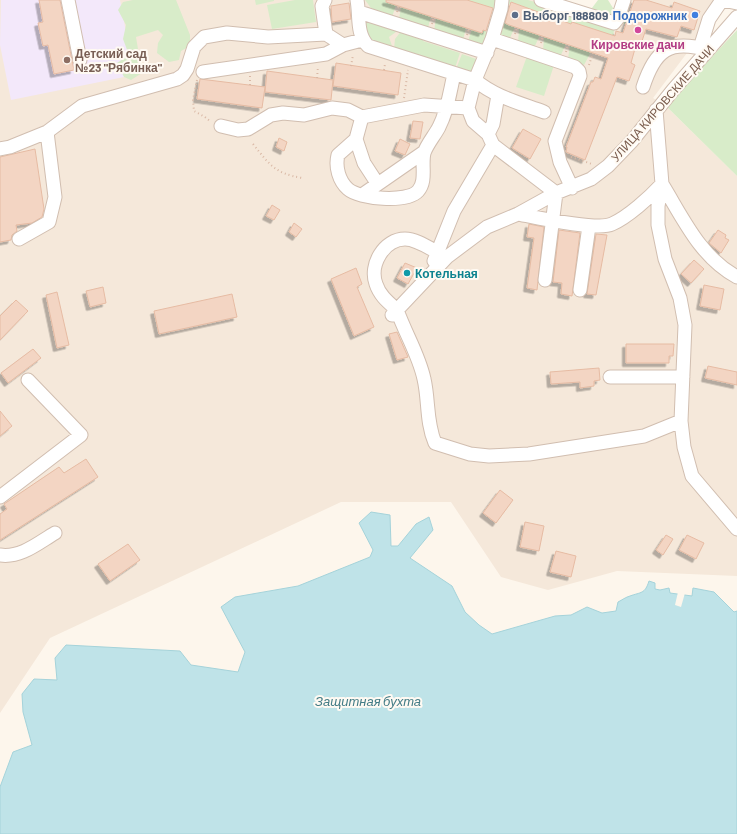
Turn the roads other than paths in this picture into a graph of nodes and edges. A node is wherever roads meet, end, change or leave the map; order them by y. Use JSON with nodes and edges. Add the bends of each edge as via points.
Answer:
{"nodes":[{"id":1,"x":68,"y":0,"type":"edge"},
{"id":2,"x":325,"y":0,"type":"edge"},
{"id":3,"x":502,"y":0,"type":"edge"},
{"id":4,"x":541,"y":0,"type":"edge"},
{"id":5,"x":624,"y":0,"type":"edge"},
{"id":6,"x":722,"y":0,"type":"edge"},
{"id":7,"x":737,"y":3,"type":"edge"},
{"id":8,"x":358,"y":6,"type":"edge"},
{"id":9,"x":737,"y":17,"type":"edge"},
{"id":10,"x":326,"y":34,"type":"junction"},
{"id":11,"x":362,"y":40,"type":"junction"},
{"id":12,"x":492,"y":40,"type":"junction"},
{"id":13,"x":342,"y":45,"type":"junction"},
{"id":14,"x":704,"y":49,"type":"junction"},
{"id":15,"x":487,"y":53,"type":"junction"},
{"id":16,"x":80,"y":60,"type":"dead end"},
{"id":17,"x":454,"y":74,"type":"junction"},
{"id":18,"x":200,"y":76,"type":"road end"},
{"id":19,"x":475,"y":80,"type":"junction"},
{"id":20,"x":643,"y":87,"type":"dead end"},
{"id":21,"x":498,"y":95,"type":"junction"},
{"id":22,"x":447,"y":107,"type":"junction"},
{"id":23,"x":468,"y":108,"type":"junction"},
{"id":24,"x":656,"y":110,"type":"junction"},
{"id":25,"x":544,"y":112,"type":"dead end"},
{"id":26,"x":362,"y":117,"type":"junction"},
{"id":27,"x":221,"y":126,"type":"road end"},
{"id":28,"x":47,"y":132,"type":"junction"},
{"id":29,"x":356,"y":139,"type":"junction"},
{"id":30,"x":490,"y":140,"type":"junction"},
{"id":31,"x":0,"y":149,"type":"edge"},
{"id":32,"x":424,"y":152,"type":"junction"},
{"id":33,"x":377,"y":183,"type":"junction"},
{"id":34,"x":662,"y":184,"type":"junction"},
{"id":35,"x":572,"y":188,"type":"junction"},
{"id":36,"x":556,"y":193,"type":"junction"},
{"id":37,"x":362,"y":195,"type":"junction"},
{"id":38,"x":518,"y":214,"type":"junction"},
{"id":39,"x":554,"y":220,"type":"junction"},
{"id":40,"x":589,"y":226,"type":"junction"},
{"id":41,"x":19,"y":239,"type":"dead end"},
{"id":42,"x":442,"y":255,"type":"junction"},
{"id":43,"x":737,"y":277,"type":"edge"},
{"id":44,"x":545,"y":280,"type":"dead end"},
{"id":45,"x":580,"y":290,"type":"dead end"},
{"id":46,"x":394,"y":313,"type":"junction"},
{"id":47,"x":610,"y":377,"type":"dead end"},
{"id":48,"x":683,"y":377,"type":"junction"},
{"id":49,"x":28,"y":380,"type":"dead end"},
{"id":50,"x":681,"y":421,"type":"junction"},
{"id":51,"x":0,"y":497,"type":"edge"},
{"id":52,"x":737,"y":529,"type":"edge"},
{"id":53,"x":56,"y":533,"type":"dead end"},
{"id":54,"x":0,"y":555,"type":"edge"}],
"edges":[{"from":1,"to":16,"type":"street"},
{"from":2,"to":10,"type":"street","via":[[322,6]]},
{"from":3,"to":12,"type":"street"},
{"from":4,"to":5,"type":"street","via":[[614,23]]},
{"from":6,"to":7,"type":"street"},
{"from":6,"to":14,"type":"street","via":[[709,19]]},
{"from":8,"to":11,"type":"street"},
{"from":8,"to":15,"type":"street"},
{"from":9,"to":14,"type":"street","name":"УЛИЦА КИРОВСКИЕ ДАЧИ"},
{"from":10,"to":13,"type":"street"},
{"from":10,"to":28,"type":"street","via":[[268,37],[226,33],[204,37],[194,47],[187,69],[177,79],[82,106]]},
{"from":11,"to":13,"type":"street"},
{"from":11,"to":17,"type":"street","via":[[368,46]]},
{"from":12,"to":15,"type":"street"},
{"from":12,"to":35,"type":"street","via":[[575,67],[579,71],[580,76],[557,134],[556,150]]},
{"from":13,"to":18,"type":"street","via":[[326,54]]},
{"from":14,"to":20,"type":"street","via":[[675,46],[663,50],[650,68]]},
{"from":14,"to":24,"type":"street","name":"УЛИЦА КИРОВСКИЕ ДАЧИ"},
{"from":15,"to":19,"type":"street"},
{"from":17,"to":19,"type":"street"},
{"from":17,"to":22,"type":"street"},
{"from":19,"to":21,"type":"street"},
{"from":19,"to":23,"type":"street"},
{"from":21,"to":25,"type":"street"},
{"from":21,"to":30,"type":"street"},
{"from":22,"to":23,"type":"street"},
{"from":22,"to":26,"type":"street","via":[[424,105]]},
{"from":22,"to":32,"type":"street","via":[[440,126]]},
{"from":23,"to":30,"type":"street","via":[[473,121]]},
{"from":24,"to":34,"type":"street"},
{"from":24,"to":35,"type":"street","name":"УЛИЦА КИРОВСКИЕ ДАЧИ","via":[[632,141],[607,167],[591,179]]},
{"from":26,"to":27,"type":"street","via":[[348,110],[332,108],[304,115],[271,115],[248,129],[238,130]]},
{"from":26,"to":29,"type":"street"},
{"from":28,"to":31,"type":"street"},
{"from":28,"to":41,"type":"street","via":[[55,197],[49,222]]},
{"from":29,"to":33,"type":"street","via":[[364,163]]},
{"from":29,"to":37,"type":"street","via":[[338,155],[336,162],[343,182],[349,190]]},
{"from":30,"to":36,"type":"street"},
{"from":30,"to":42,"type":"street","via":[[454,211]]},
{"from":32,"to":33,"type":"street"},
{"from":32,"to":37,"type":"street","via":[[422,186],[409,198]]},
{"from":33,"to":37,"type":"street"},
{"from":34,"to":40,"type":"street","via":[[650,198],[611,225]]},
{"from":34,"to":43,"type":"street","via":[[696,240],[718,263]]},
{"from":34,"to":48,"type":"street","via":[[658,225],[665,259],[680,298],[685,325]]},
{"from":35,"to":36,"type":"street","name":"УЛИЦА КИРОВСКИЕ ДАЧИ"},
{"from":36,"to":38,"type":"street","name":"УЛИЦА КИРОВСКИЕ ДАЧИ"},
{"from":36,"to":39,"type":"street"},
{"from":38,"to":39,"type":"street"},
{"from":38,"to":42,"type":"street","name":"УЛИЦА КИРОВСКИЕ ДАЧИ","via":[[487,227]]},
{"from":39,"to":40,"type":"street"},
{"from":39,"to":44,"type":"street"},
{"from":40,"to":45,"type":"street"},
{"from":42,"to":46,"type":"street","via":[[428,277]]},
{"from":42,"to":46,"type":"street","via":[[415,240],[395,240],[386,246],[380,254],[374,275],[382,298]]},
{"from":46,"to":50,"type":"street","via":[[424,378],[431,434],[435,443],[470,454],[529,454],[644,436]]},
{"from":47,"to":48,"type":"street"},
{"from":48,"to":50,"type":"street"},
{"from":49,"to":51,"type":"street","via":[[81,435]]},
{"from":50,"to":52,"type":"street","via":[[684,447],[692,476]]},
{"from":53,"to":54,"type":"street","via":[[27,550],[10,556]]}]}
